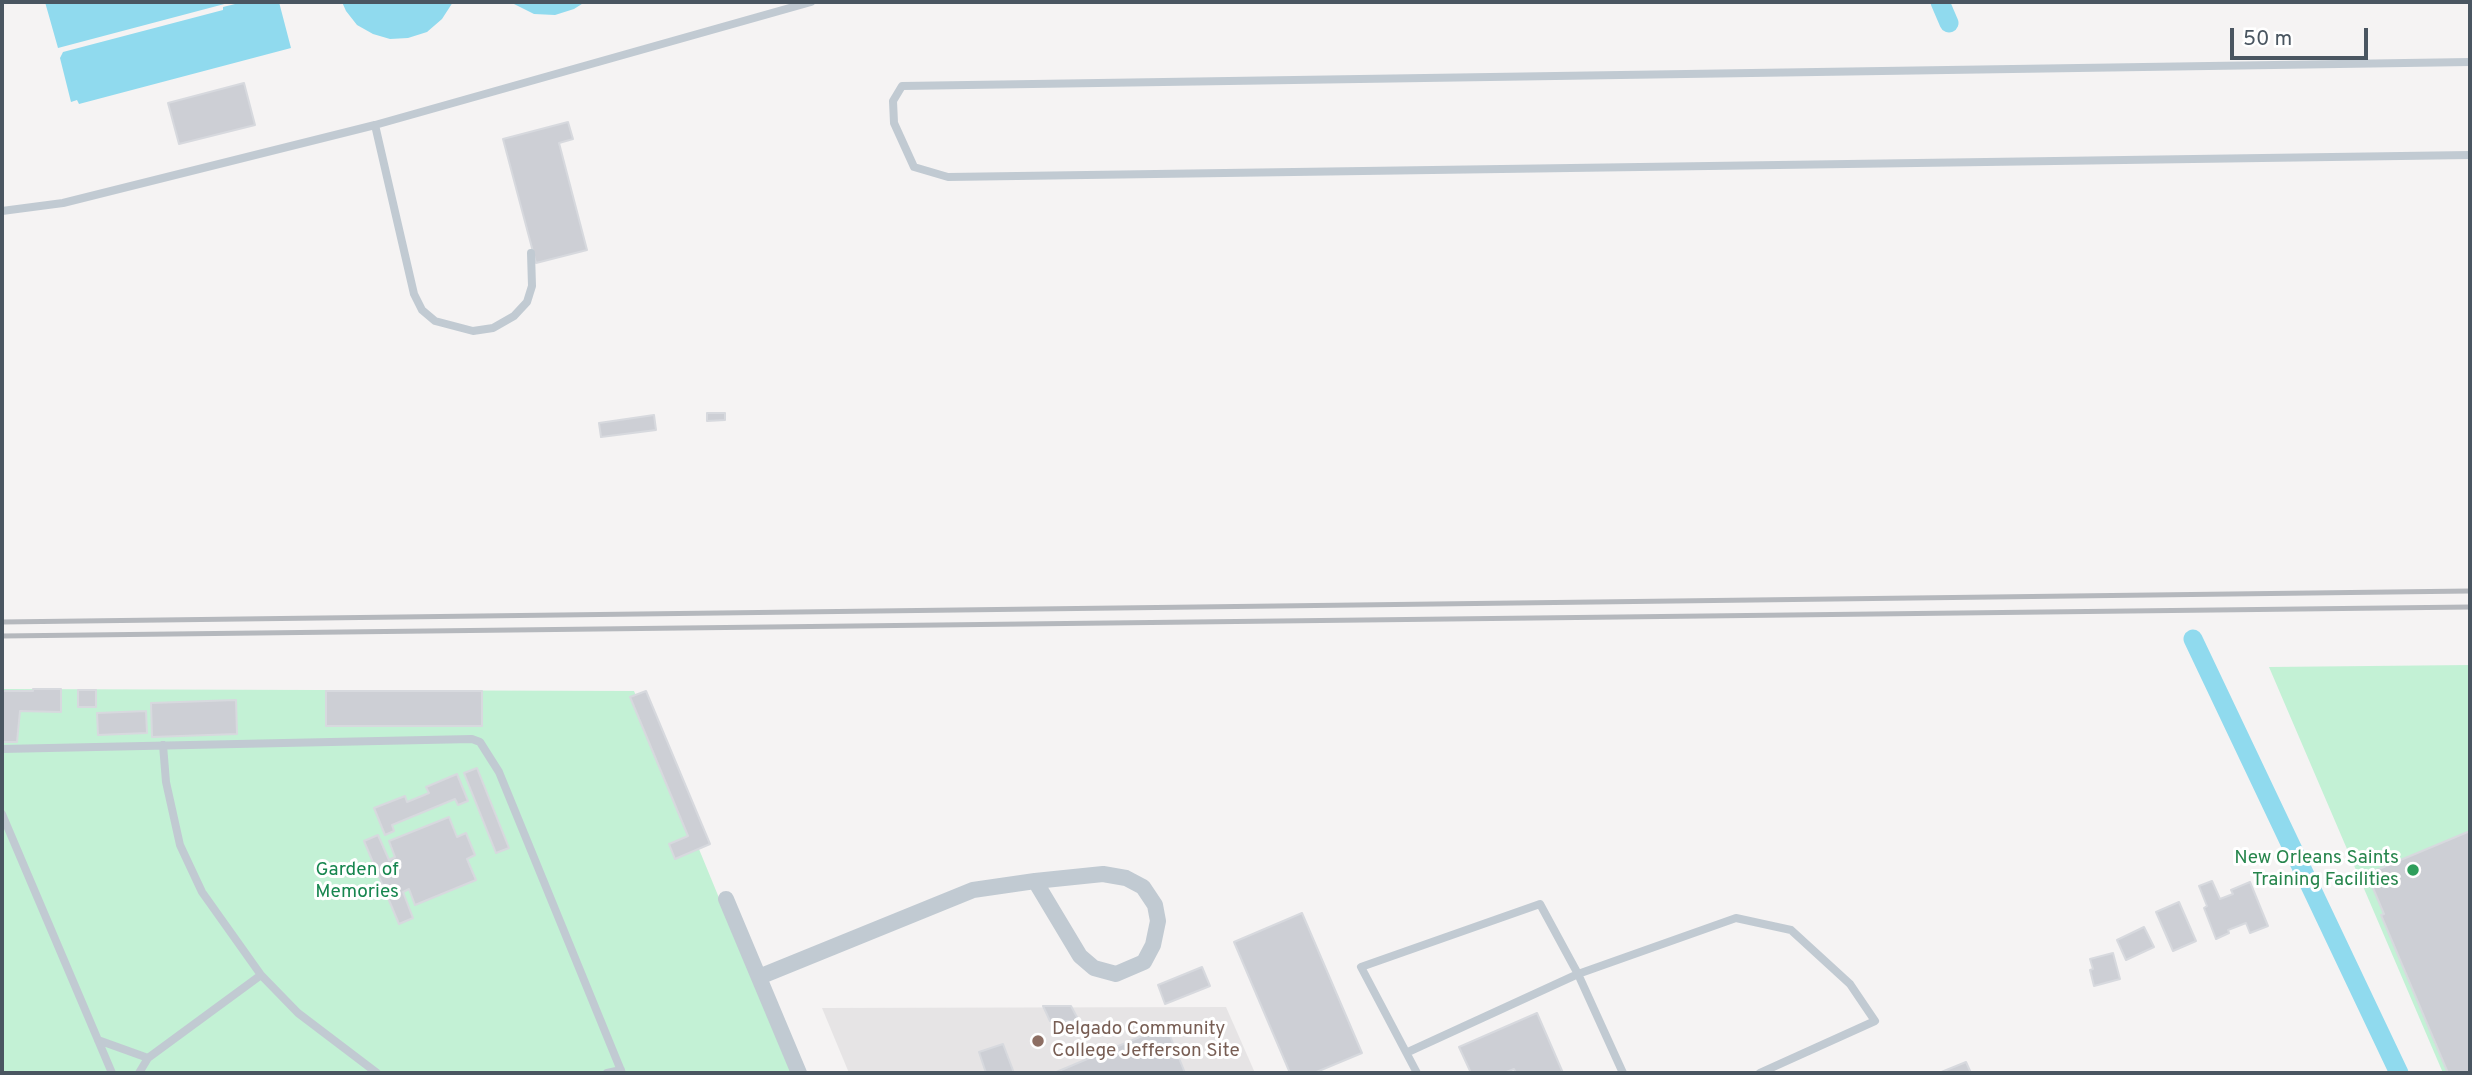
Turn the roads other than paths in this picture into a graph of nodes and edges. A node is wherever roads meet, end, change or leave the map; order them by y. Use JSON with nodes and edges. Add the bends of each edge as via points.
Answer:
{"nodes":[{"id":1,"x":811,"y":2,"type":"edge"},
{"id":2,"x":2470,"y":62,"type":"edge"},
{"id":3,"x":375,"y":125,"type":"junction"},
{"id":4,"x":2470,"y":155,"type":"edge"},
{"id":5,"x":2,"y":211,"type":"edge"},
{"id":6,"x":531,"y":253,"type":"dead end"},
{"id":7,"x":163,"y":744,"type":"junction"},
{"id":8,"x":2,"y":749,"type":"edge"},
{"id":9,"x":2,"y":814,"type":"edge"},
{"id":10,"x":1035,"y":881,"type":"junction"},
{"id":11,"x":726,"y":898,"type":"dead end"},
{"id":12,"x":1578,"y":974,"type":"junction"},
{"id":13,"x":261,"y":975,"type":"junction"},
{"id":14,"x":759,"y":977,"type":"junction"},
{"id":15,"x":98,"y":1040,"type":"junction"},
{"id":16,"x":1408,"y":1052,"type":"junction"},
{"id":17,"x":148,"y":1058,"type":"junction"},
{"id":18,"x":621,"y":1071,"type":"edge"},
{"id":19,"x":112,"y":1073,"type":"edge"},
{"id":20,"x":139,"y":1073,"type":"edge"},
{"id":21,"x":377,"y":1073,"type":"edge"},
{"id":22,"x":607,"y":1073,"type":"edge"},
{"id":23,"x":799,"y":1073,"type":"edge"},
{"id":24,"x":1418,"y":1073,"type":"edge"},
{"id":25,"x":1623,"y":1073,"type":"edge"},
{"id":26,"x":1760,"y":1073,"type":"edge"}],
"edges":[{"from":1,"to":3,"type":"lane"},
{"from":2,"to":4,"type":"lane","via":[[902,86],[893,101],[894,123],[914,167],[948,177]]},
{"from":3,"to":5,"type":"lane","via":[[63,203]]},
{"from":3,"to":6,"type":"lane","via":[[414,294],[422,310],[435,321],[472,331],[493,328],[514,316],[527,302],[532,286]]},
{"from":7,"to":8,"type":"lane"},
{"from":7,"to":13,"type":"lane","via":[[180,845],[202,892]]},
{"from":7,"to":18,"type":"lane","via":[[472,739],[480,743],[499,772]]},
{"from":9,"to":15,"type":"lane"},
{"from":10,"to":10,"type":"street","via":[[1104,874],[1143,887],[1155,905],[1158,921],[1144,962],[1116,974],[1094,968],[1080,956]]},
{"from":10,"to":14,"type":"street","via":[[973,890]]},
{"from":11,"to":14,"type":"street"},
{"from":12,"to":16,"type":"lane"},
{"from":12,"to":16,"type":"lane","via":[[1540,904],[1361,967]]},
{"from":12,"to":25,"type":"lane"},
{"from":12,"to":26,"type":"lane","via":[[1736,918],[1791,930],[1850,984],[1875,1021]]},
{"from":13,"to":17,"type":"lane"},
{"from":13,"to":21,"type":"lane","via":[[298,1013]]},
{"from":14,"to":23,"type":"street"},
{"from":15,"to":17,"type":"lane"},
{"from":15,"to":19,"type":"lane"},
{"from":16,"to":24,"type":"lane"},
{"from":17,"to":20,"type":"lane"},
{"from":18,"to":22,"type":"lane"}]}
